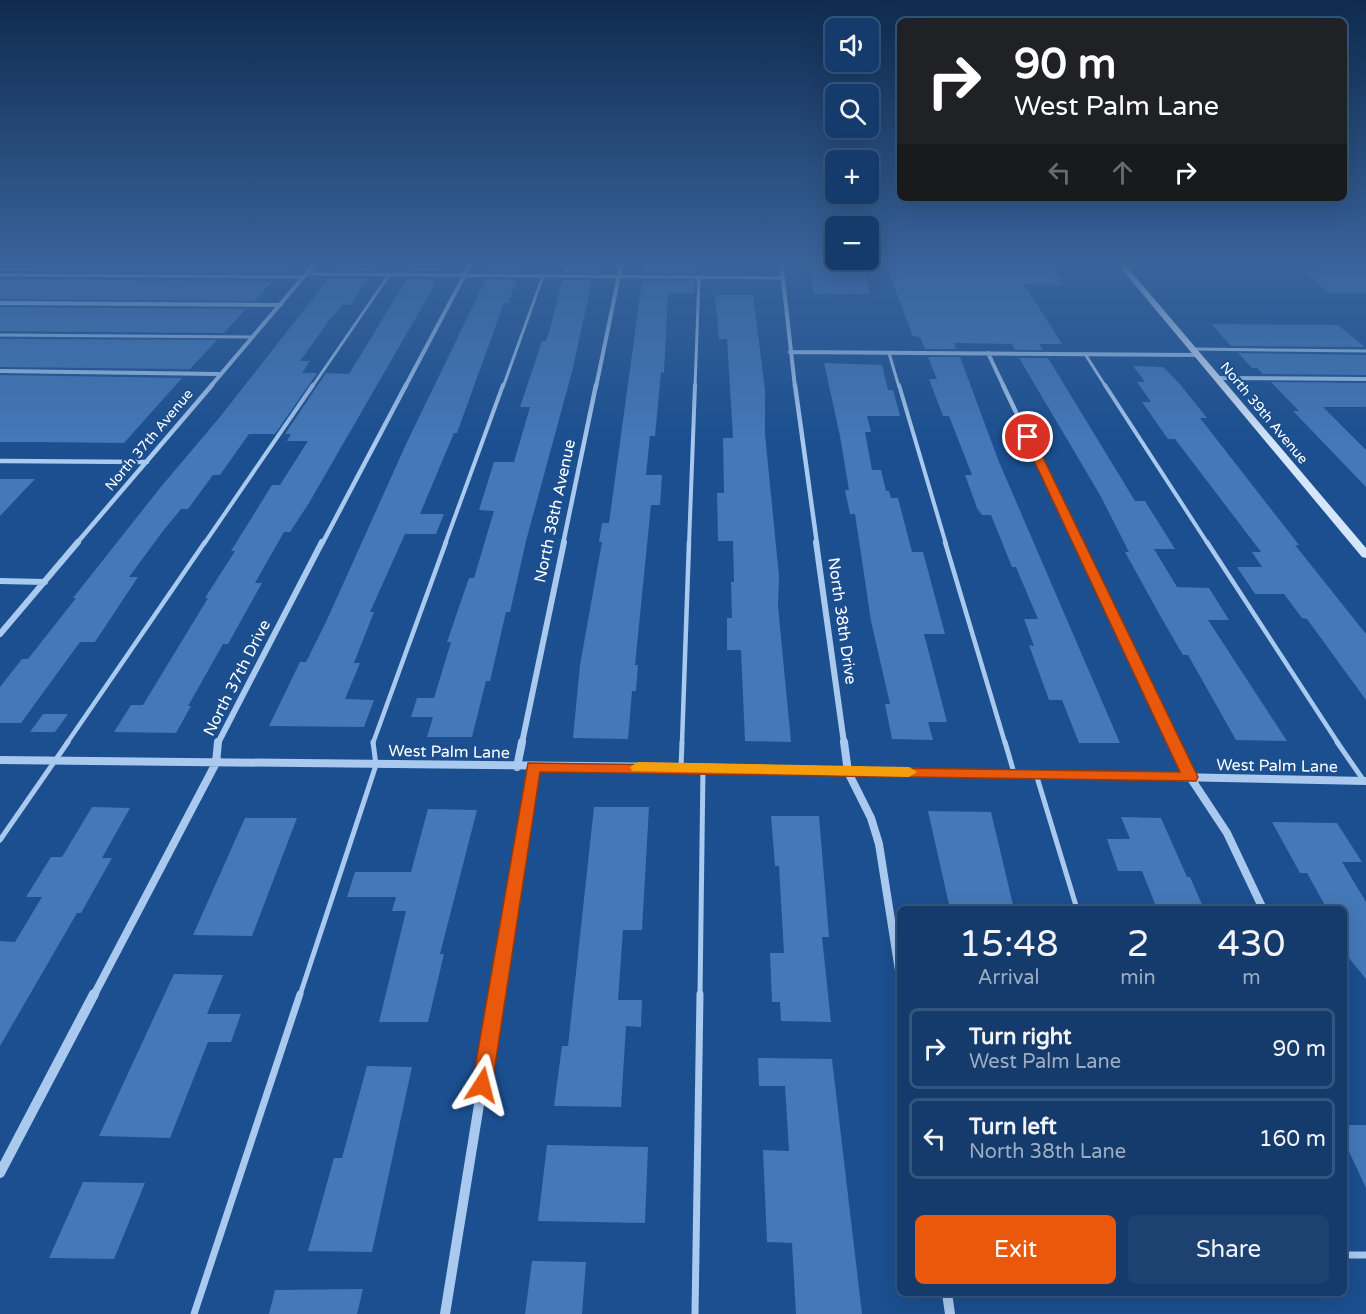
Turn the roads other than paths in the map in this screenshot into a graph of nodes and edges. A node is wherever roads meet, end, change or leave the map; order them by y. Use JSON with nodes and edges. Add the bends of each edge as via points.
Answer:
{"nodes":[{"id":1,"x":266,"y":322,"type":"edge"},
{"id":2,"x":356,"y":322,"type":"edge"},
{"id":3,"x":439,"y":322,"type":"edge"},
{"id":4,"x":526,"y":322,"type":"edge"},
{"id":5,"x":610,"y":322,"type":"edge"},
{"id":6,"x":697,"y":322,"type":"edge"},
{"id":7,"x":788,"y":322,"type":"edge"},
{"id":8,"x":1170,"y":322,"type":"edge"},
{"id":9,"x":0,"y":335,"type":"edge"},
{"id":10,"x":253,"y":337,"type":"junction"},
{"id":11,"x":1366,"y":351,"type":"edge"},
{"id":12,"x":790,"y":352,"type":"junction"},
{"id":13,"x":1195,"y":352,"type":"junction"},
{"id":14,"x":889,"y":353,"type":"junction"},
{"id":15,"x":988,"y":353,"type":"junction"},
{"id":16,"x":1085,"y":354,"type":"junction"},
{"id":17,"x":0,"y":371,"type":"edge"},
{"id":18,"x":219,"y":374,"type":"junction"},
{"id":19,"x":1217,"y":378,"type":"junction"},
{"id":20,"x":1366,"y":379,"type":"edge"},
{"id":21,"x":0,"y":461,"type":"edge"},
{"id":22,"x":147,"y":462,"type":"junction"},
{"id":23,"x":1366,"y":555,"type":"edge"},
{"id":24,"x":0,"y":581,"type":"edge"},
{"id":25,"x":45,"y":582,"type":"junction"},
{"id":26,"x":0,"y":634,"type":"edge"},
{"id":27,"x":0,"y":760,"type":"edge"},
{"id":28,"x":54,"y":761,"type":"junction"},
{"id":29,"x":216,"y":763,"type":"junction"},
{"id":30,"x":376,"y":765,"type":"junction"},
{"id":31,"x":518,"y":767,"type":"junction"},
{"id":32,"x":534,"y":767,"type":"junction"},
{"id":33,"x":681,"y":767,"type":"junction"},
{"id":34,"x":703,"y":768,"type":"junction"},
{"id":35,"x":848,"y":772,"type":"junction"},
{"id":36,"x":1014,"y":773,"type":"junction"},
{"id":37,"x":1036,"y":774,"type":"junction"},
{"id":38,"x":1190,"y":777,"type":"junction"},
{"id":39,"x":1365,"y":782,"type":"edge"},
{"id":40,"x":0,"y":840,"type":"edge"},
{"id":41,"x":1076,"y":906,"type":"edge"},
{"id":42,"x":1262,"y":906,"type":"edge"},
{"id":43,"x":897,"y":958,"type":"edge"},
{"id":44,"x":0,"y":1173,"type":"edge"},
{"id":45,"x":1347,"y":1255,"type":"edge"},
{"id":46,"x":1366,"y":1255,"type":"edge"},
{"id":47,"x":947,"y":1296,"type":"edge"},
{"id":48,"x":194,"y":1314,"type":"edge"},
{"id":49,"x":445,"y":1314,"type":"edge"},
{"id":50,"x":695,"y":1314,"type":"edge"},
{"id":51,"x":950,"y":1314,"type":"edge"}],
"edges":[{"from":1,"to":10,"type":"street","name":"North 37th Avenue"},
{"from":2,"to":28,"type":"lane"},
{"from":3,"to":29,"type":"street","name":"North 37th Drive","via":[[218,740]]},
{"from":4,"to":30,"type":"lane","via":[[373,742]]},
{"from":5,"to":31,"type":"street","name":"North 38th Avenue"},
{"from":6,"to":33,"type":"lane"},
{"from":7,"to":12,"type":"street","name":"North 38th Drive"},
{"from":8,"to":13,"type":"street","name":"North 39th Avenue"},
{"from":9,"to":10,"type":"lane"},
{"from":10,"to":18,"type":"street","name":"North 37th Avenue"},
{"from":11,"to":13,"type":"lane"},
{"from":12,"to":14,"type":"street"},
{"from":12,"to":35,"type":"street","name":"North 38th Drive"},
{"from":13,"to":16,"type":"street"},
{"from":13,"to":19,"type":"street","name":"North 39th Avenue"},
{"from":14,"to":15,"type":"street"},
{"from":14,"to":36,"type":"lane"},
{"from":15,"to":16,"type":"street"},
{"from":15,"to":38,"type":"street"},
{"from":16,"to":39,"type":"lane"},
{"from":17,"to":18,"type":"street"},
{"from":18,"to":22,"type":"street","name":"North 37th Avenue"},
{"from":19,"to":20,"type":"street"},
{"from":19,"to":23,"type":"street","name":"North 39th Avenue"},
{"from":21,"to":22,"type":"street"},
{"from":22,"to":25,"type":"street","name":"North 37th Avenue"},
{"from":24,"to":25,"type":"street"},
{"from":25,"to":26,"type":"street","name":"North 37th Avenue"},
{"from":27,"to":28,"type":"street","name":"West Palm Lane"},
{"from":28,"to":29,"type":"street","name":"West Palm Lane"},
{"from":28,"to":40,"type":"lane"},
{"from":29,"to":30,"type":"street","name":"West Palm Lane"},
{"from":29,"to":44,"type":"street","name":"North 37th Drive"},
{"from":30,"to":31,"type":"street","name":"West Palm Lane"},
{"from":30,"to":48,"type":"lane"},
{"from":31,"to":32,"type":"street","name":"West Palm Lane"},
{"from":32,"to":33,"type":"street","name":"West Palm Lane"},
{"from":32,"to":49,"type":"street"},
{"from":33,"to":34,"type":"street","name":"West Palm Lane"},
{"from":34,"to":35,"type":"street","name":"West Palm Lane"},
{"from":34,"to":50,"type":"lane"},
{"from":35,"to":36,"type":"street","name":"West Palm Lane"},
{"from":35,"to":43,"type":"street","name":"North 38th Drive","via":[[879,844]]},
{"from":36,"to":37,"type":"street","name":"West Palm Lane"},
{"from":37,"to":38,"type":"street","name":"West Palm Lane"},
{"from":37,"to":41,"type":"lane"},
{"from":38,"to":39,"type":"street","name":"West Palm Lane"},
{"from":38,"to":42,"type":"street","via":[[1227,833]]},
{"from":45,"to":46,"type":"lane"},
{"from":47,"to":51,"type":"street"}]}
